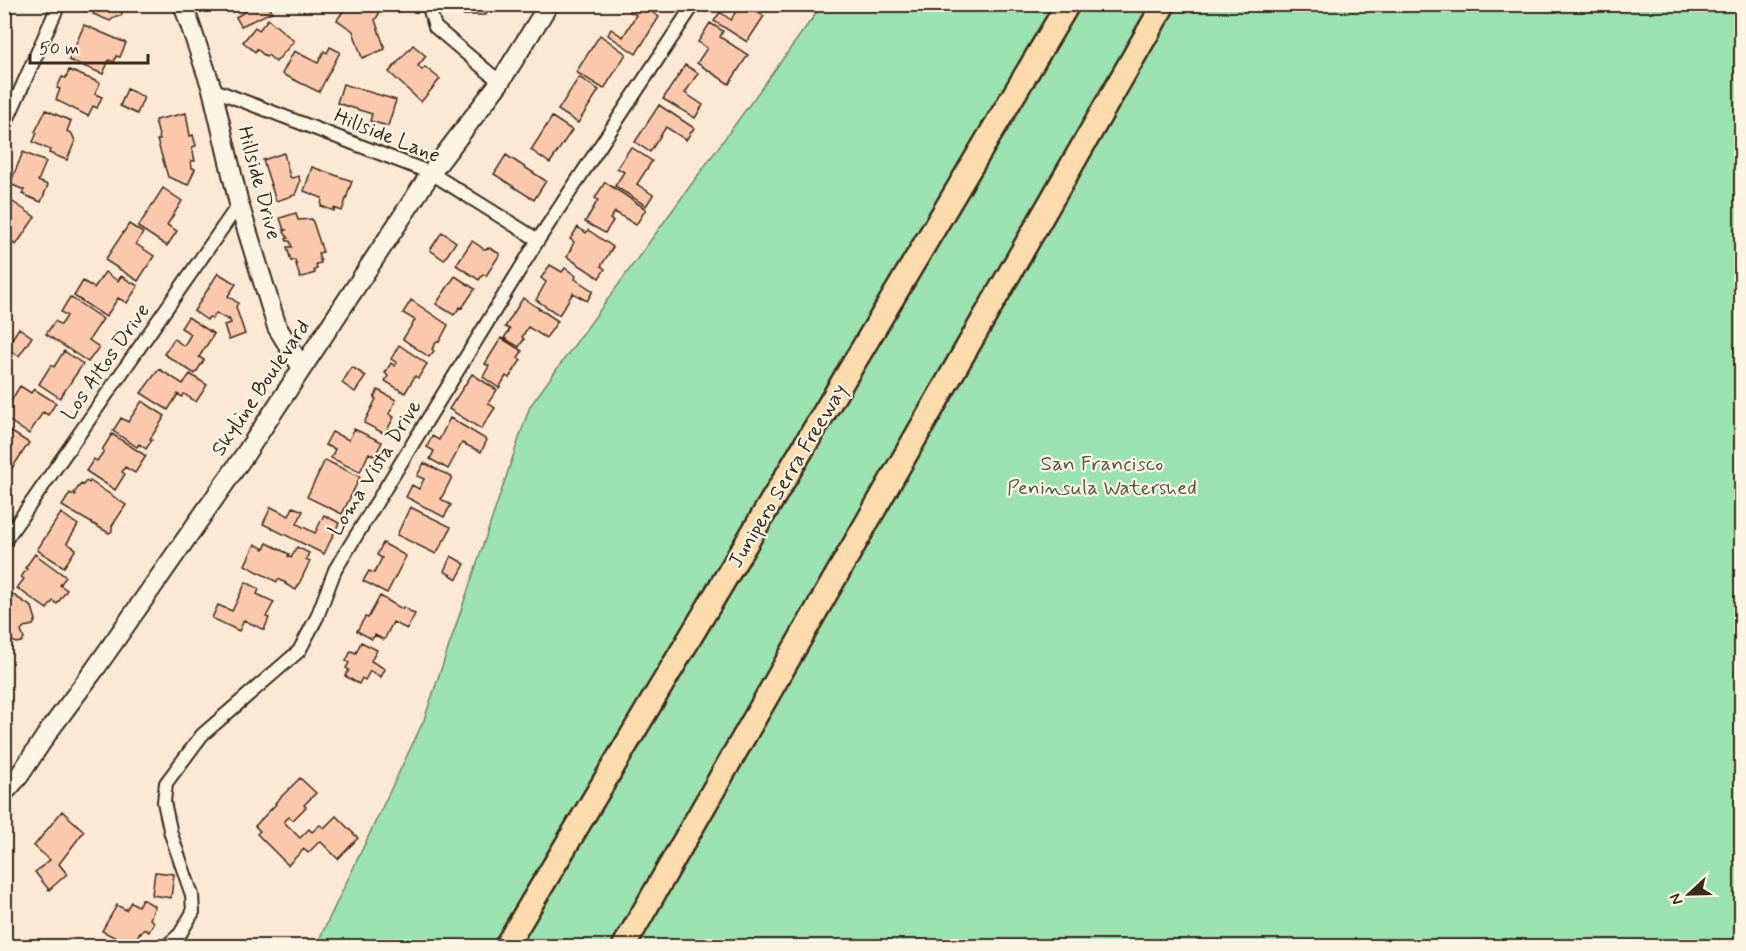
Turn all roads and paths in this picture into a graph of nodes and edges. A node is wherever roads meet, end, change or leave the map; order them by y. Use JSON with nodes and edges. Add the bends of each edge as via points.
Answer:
{"nodes":[{"id":1,"x":59,"y":4,"type":"edge"},
{"id":2,"x":183,"y":4,"type":"edge"},
{"id":3,"x":428,"y":4,"type":"edge"},
{"id":4,"x":549,"y":4,"type":"edge"},
{"id":5,"x":694,"y":4,"type":"edge"},
{"id":6,"x":1068,"y":4,"type":"edge"},
{"id":7,"x":1164,"y":4,"type":"edge"},
{"id":8,"x":500,"y":82,"type":"junction"},
{"id":9,"x":212,"y":89,"type":"junction"},
{"id":10,"x":6,"y":121,"type":"edge"},
{"id":11,"x":431,"y":173,"type":"junction"},
{"id":12,"x":239,"y":204,"type":"junction"},
{"id":13,"x":538,"y":240,"type":"junction"},
{"id":14,"x":302,"y":368,"type":"junction"},
{"id":15,"x":4,"y":542,"type":"edge"},
{"id":16,"x":4,"y":793,"type":"edge"},
{"id":17,"x":167,"y":946,"type":"edge"},
{"id":18,"x":506,"y":946,"type":"edge"},
{"id":19,"x":624,"y":946,"type":"edge"}],
"edges":[{"from":1,"to":10,"type":"street"},
{"from":2,"to":9,"type":"main road","name":"Hillside Drive"},
{"from":3,"to":8,"type":"street","via":[[435,27]]},
{"from":4,"to":8,"type":"main road","name":"Skyline Boulevard"},
{"from":5,"to":13,"type":"street","name":"Loma Vista Drive"},
{"from":6,"to":18,"type":"highway","name":"Junipero Serra Freeway"},
{"from":7,"to":19,"type":"highway"},
{"from":8,"to":11,"type":"main road","name":"Skyline Boulevard"},
{"from":9,"to":11,"type":"street","name":"Hillside Lane"},
{"from":9,"to":12,"type":"main road","name":"Hillside Drive"},
{"from":11,"to":13,"type":"street","name":"Hillside Lane"},
{"from":11,"to":14,"type":"main road","name":"Skyline Boulevard"},
{"from":12,"to":14,"type":"main road","name":"Hillside Drive","via":[[277,327]]},
{"from":12,"to":15,"type":"street","name":"Los Altos Drive"},
{"from":13,"to":17,"type":"street","name":"Loma Vista Drive","via":[[335,570],[299,651],[202,735],[166,783],[164,802],[192,894],[193,912],[180,934]]},
{"from":14,"to":16,"type":"main road","name":"Skyline Boulevard","via":[[128,623]]}]}
